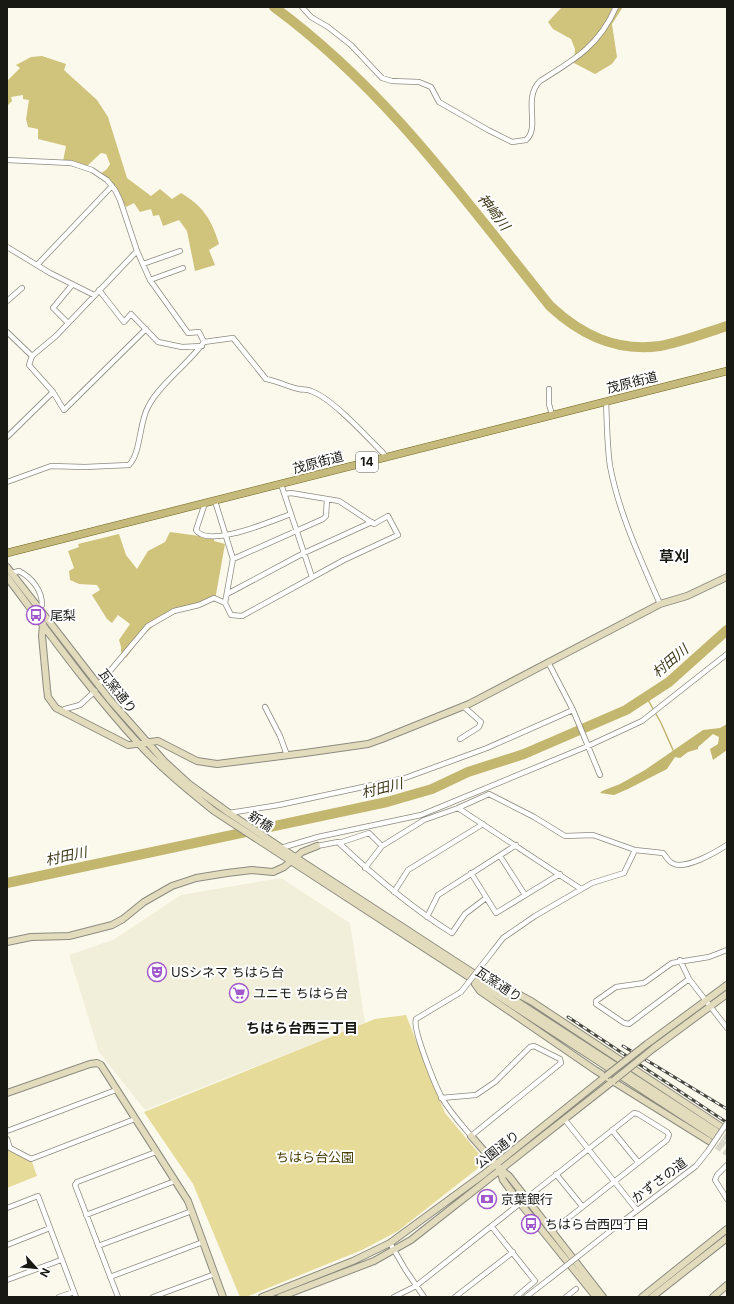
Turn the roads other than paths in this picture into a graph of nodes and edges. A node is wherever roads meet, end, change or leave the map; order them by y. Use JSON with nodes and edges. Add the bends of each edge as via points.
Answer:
{"nodes":[{"id":1,"x":302,"y":7,"type":"edge"},
{"id":2,"x":616,"y":7,"type":"edge"},
{"id":3,"x":7,"y":160,"type":"edge"},
{"id":4,"x":112,"y":186,"type":"junction"},
{"id":5,"x":7,"y":247,"type":"edge"},
{"id":6,"x":137,"y":251,"type":"junction"},
{"id":7,"x":180,"y":251,"type":"dead end"},
{"id":8,"x":143,"y":264,"type":"junction"},
{"id":9,"x":38,"y":265,"type":"junction"},
{"id":10,"x":183,"y":268,"type":"dead end"},
{"id":11,"x":150,"y":280,"type":"junction"},
{"id":12,"x":72,"y":285,"type":"junction"},
{"id":13,"x":22,"y":288,"type":"dead end"},
{"id":14,"x":99,"y":290,"type":"junction"},
{"id":15,"x":94,"y":295,"type":"junction"},
{"id":16,"x":7,"y":301,"type":"edge"},
{"id":17,"x":68,"y":323,"type":"junction"},
{"id":18,"x":146,"y":329,"type":"junction"},
{"id":19,"x":7,"y":332,"type":"edge"},
{"id":20,"x":203,"y":344,"type":"junction"},
{"id":21,"x":32,"y":356,"type":"junction"},
{"id":22,"x":727,"y":371,"type":"edge"},
{"id":23,"x":550,"y":389,"type":"dead end"},
{"id":24,"x":52,"y":392,"type":"junction"},
{"id":25,"x":606,"y":401,"type":"junction"},
{"id":26,"x":552,"y":414,"type":"junction"},
{"id":27,"x":7,"y":437,"type":"edge"},
{"id":28,"x":384,"y":457,"type":"junction"},
{"id":29,"x":7,"y":482,"type":"edge"},
{"id":30,"x":281,"y":484,"type":"junction"},
{"id":31,"x":284,"y":494,"type":"junction"},
{"id":32,"x":327,"y":499,"type":"junction"},
{"id":33,"x":215,"y":501,"type":"junction"},
{"id":34,"x":204,"y":503,"type":"junction"},
{"id":35,"x":291,"y":514,"type":"junction"},
{"id":36,"x":372,"y":522,"type":"junction"},
{"id":37,"x":296,"y":530,"type":"junction"},
{"id":38,"x":226,"y":536,"type":"junction"},
{"id":39,"x":7,"y":552,"type":"edge"},
{"id":40,"x":304,"y":553,"type":"junction"},
{"id":41,"x":232,"y":559,"type":"junction"},
{"id":42,"x":7,"y":567,"type":"edge"},
{"id":43,"x":10,"y":575,"type":"edge"},
{"id":44,"x":312,"y":577,"type":"junction"},
{"id":45,"x":727,"y":577,"type":"edge"},
{"id":46,"x":227,"y":594,"type":"junction"},
{"id":47,"x":225,"y":603,"type":"junction"},
{"id":48,"x":660,"y":604,"type":"junction"},
{"id":49,"x":38,"y":608,"type":"junction"},
{"id":50,"x":43,"y":624,"type":"junction"},
{"id":51,"x":727,"y":654,"type":"edge"},
{"id":52,"x":548,"y":662,"type":"junction"},
{"id":53,"x":98,"y":684,"type":"junction"},
{"id":54,"x":95,"y":691,"type":"junction"},
{"id":55,"x":463,"y":706,"type":"junction"},
{"id":56,"x":265,"y":707,"type":"dead end"},
{"id":57,"x":573,"y":710,"type":"junction"},
{"id":58,"x":61,"y":711,"type":"junction"},
{"id":59,"x":460,"y":739,"type":"dead end"},
{"id":60,"x":147,"y":742,"type":"junction"},
{"id":61,"x":139,"y":745,"type":"junction"},
{"id":62,"x":588,"y":746,"type":"junction"},
{"id":63,"x":287,"y":755,"type":"junction"},
{"id":64,"x":600,"y":775,"type":"dead end"},
{"id":65,"x":458,"y":808,"type":"junction"},
{"id":66,"x":226,"y":816,"type":"junction"},
{"id":67,"x":483,"y":824,"type":"junction"},
{"id":68,"x":338,"y":843,"type":"junction"},
{"id":69,"x":516,"y":845,"type":"junction"},
{"id":70,"x":727,"y":845,"type":"edge"},
{"id":71,"x":317,"y":846,"type":"joint"},
{"id":72,"x":382,"y":846,"type":"junction"},
{"id":73,"x":281,"y":848,"type":"junction"},
{"id":74,"x":274,"y":850,"type":"joint"},
{"id":75,"x":635,"y":850,"type":"junction"},
{"id":76,"x":500,"y":856,"type":"junction"},
{"id":77,"x":295,"y":857,"type":"junction"},
{"id":78,"x":290,"y":862,"type":"junction"},
{"id":79,"x":365,"y":868,"type":"junction"},
{"id":80,"x":471,"y":873,"type":"junction"},
{"id":81,"x":560,"y":874,"type":"junction"},
{"id":82,"x":581,"y":889,"type":"junction"},
{"id":83,"x":394,"y":892,"type":"junction"},
{"id":84,"x":525,"y":895,"type":"junction"},
{"id":85,"x":486,"y":898,"type":"junction"},
{"id":86,"x":427,"y":917,"type":"junction"},
{"id":87,"x":7,"y":942,"type":"edge"},
{"id":88,"x":727,"y":950,"type":"edge"},
{"id":89,"x":680,"y":960,"type":"junction"},
{"id":90,"x":478,"y":976,"type":"junction"},
{"id":91,"x":689,"y":979,"type":"junction"},
{"id":92,"x":473,"y":981,"type":"junction"},
{"id":93,"x":727,"y":985,"type":"edge"},
{"id":94,"x":727,"y":994,"type":"edge"},
{"id":95,"x":707,"y":1001,"type":"junction"},
{"id":96,"x":711,"y":1007,"type":"junction"},
{"id":97,"x":727,"y":1028,"type":"edge"},
{"id":98,"x":623,"y":1063,"type":"junction"},
{"id":99,"x":630,"y":1067,"type":"junction"},
{"id":100,"x":606,"y":1076,"type":"junction"},
{"id":101,"x":613,"y":1081,"type":"junction"},
{"id":102,"x":116,"y":1090,"type":"junction"},
{"id":103,"x":7,"y":1093,"type":"edge"},
{"id":104,"x":442,"y":1098,"type":"junction"},
{"id":105,"x":135,"y":1119,"type":"junction"},
{"id":106,"x":565,"y":1120,"type":"junction"},
{"id":107,"x":727,"y":1123,"type":"edge"},
{"id":108,"x":612,"y":1130,"type":"junction"},
{"id":109,"x":7,"y":1131,"type":"edge"},
{"id":110,"x":714,"y":1134,"type":"junction"},
{"id":111,"x":471,"y":1136,"type":"junction"},
{"id":112,"x":7,"y":1139,"type":"edge"},
{"id":113,"x":588,"y":1149,"type":"junction"},
{"id":114,"x":156,"y":1152,"type":"junction"},
{"id":115,"x":638,"y":1162,"type":"junction"},
{"id":116,"x":727,"y":1165,"type":"edge"},
{"id":117,"x":498,"y":1167,"type":"junction"},
{"id":118,"x":556,"y":1174,"type":"junction"},
{"id":119,"x":175,"y":1181,"type":"junction"},
{"id":120,"x":613,"y":1182,"type":"junction"},
{"id":121,"x":526,"y":1198,"type":"junction"},
{"id":122,"x":727,"y":1199,"type":"edge"},
{"id":123,"x":520,"y":1202,"type":"junction"},
{"id":124,"x":582,"y":1206,"type":"junction"},
{"id":125,"x":7,"y":1208,"type":"edge"},
{"id":126,"x":638,"y":1210,"type":"junction"},
{"id":127,"x":192,"y":1211,"type":"junction"},
{"id":128,"x":86,"y":1215,"type":"junction"},
{"id":129,"x":492,"y":1227,"type":"junction"},
{"id":130,"x":50,"y":1228,"type":"junction"},
{"id":131,"x":727,"y":1229,"type":"edge"},
{"id":132,"x":552,"y":1231,"type":"junction"},
{"id":133,"x":727,"y":1238,"type":"edge"},
{"id":134,"x":203,"y":1242,"type":"junction"},
{"id":135,"x":390,"y":1243,"type":"junction"},
{"id":136,"x":7,"y":1245,"type":"edge"},
{"id":137,"x":98,"y":1246,"type":"junction"},
{"id":138,"x":394,"y":1250,"type":"junction"},
{"id":139,"x":513,"y":1252,"type":"junction"},
{"id":140,"x":61,"y":1260,"type":"junction"},
{"id":141,"x":215,"y":1274,"type":"junction"},
{"id":142,"x":110,"y":1277,"type":"junction"},
{"id":143,"x":7,"y":1280,"type":"edge"},
{"id":144,"x":727,"y":1285,"type":"edge"},
{"id":145,"x":416,"y":1286,"type":"junction"},
{"id":146,"x":576,"y":1289,"type":"dead end"},
{"id":147,"x":74,"y":1292,"type":"junction"},
{"id":148,"x":59,"y":1297,"type":"edge"},
{"id":149,"x":76,"y":1297,"type":"edge"},
{"id":150,"x":118,"y":1297,"type":"edge"},
{"id":151,"x":153,"y":1297,"type":"edge"},
{"id":152,"x":223,"y":1297,"type":"edge"},
{"id":153,"x":262,"y":1297,"type":"edge"},
{"id":154,"x":280,"y":1297,"type":"edge"},
{"id":155,"x":394,"y":1297,"type":"edge"},
{"id":156,"x":424,"y":1297,"type":"edge"},
{"id":157,"x":455,"y":1297,"type":"edge"},
{"id":158,"x":516,"y":1297,"type":"edge"},
{"id":159,"x":526,"y":1297,"type":"edge"},
{"id":160,"x":566,"y":1297,"type":"edge"},
{"id":161,"x":596,"y":1297,"type":"edge"},
{"id":162,"x":603,"y":1297,"type":"edge"},
{"id":163,"x":642,"y":1297,"type":"edge"},
{"id":164,"x":652,"y":1297,"type":"edge"},
{"id":165,"x":713,"y":1297,"type":"edge"}],
"edges":[{"from":1,"to":2,"type":"street","via":[[351,45],[382,78],[418,82],[432,87],[439,102],[512,142],[526,140],[532,132],[531,96],[535,85],[579,57],[597,38]]},
{"from":3,"to":4,"type":"street","via":[[71,163],[97,173]]},
{"from":4,"to":6,"type":"street","via":[[120,200]]},
{"from":4,"to":9,"type":"street"},
{"from":5,"to":9,"type":"street"},
{"from":6,"to":8,"type":"street"},
{"from":6,"to":14,"type":"street"},
{"from":7,"to":8,"type":"street"},
{"from":8,"to":11,"type":"street"},
{"from":9,"to":12,"type":"street"},
{"from":10,"to":11,"type":"street"},
{"from":11,"to":20,"type":"street","via":[[188,333],[199,332]]},
{"from":12,"to":15,"type":"street"},
{"from":12,"to":17,"type":"street","via":[[53,308]]},
{"from":13,"to":16,"type":"street"},
{"from":14,"to":15,"type":"street"},
{"from":14,"to":18,"type":"street","via":[[124,322],[131,314]]},
{"from":15,"to":17,"type":"street"},
{"from":17,"to":21,"type":"street"},
{"from":18,"to":20,"type":"street","via":[[158,342],[182,347]]},
{"from":18,"to":24,"type":"street","via":[[64,410]]},
{"from":19,"to":21,"type":"street"},
{"from":20,"to":28,"type":"street","via":[[233,338],[266,379],[317,394],[350,420],[384,454]]},
{"from":20,"to":29,"type":"street","via":[[151,401],[142,421],[134,458],[129,465],[51,466]]},
{"from":21,"to":24,"type":"street","via":[[29,365]]},
{"from":22,"to":25,"type":"main road","name":"茂原街道","number":"14"},
{"from":23,"to":26,"type":"street","via":[[549,404]]},
{"from":24,"to":27,"type":"street"},
{"from":25,"to":26,"type":"main road","name":"茂原街道","number":"14"},
{"from":25,"to":48,"type":"street","via":[[610,466],[631,538]]},
{"from":26,"to":28,"type":"main road","name":"茂原街道","number":"14"},
{"from":28,"to":30,"type":"main road","name":"茂原街道","number":"14"},
{"from":30,"to":31,"type":"street"},
{"from":30,"to":33,"type":"main road","name":"茂原街道","number":"14"},
{"from":31,"to":32,"type":"street"},
{"from":31,"to":35,"type":"street"},
{"from":32,"to":36,"type":"street","via":[[339,501]]},
{"from":32,"to":37,"type":"street","via":[[326,516]]},
{"from":33,"to":34,"type":"main road","name":"茂原街道","number":"14"},
{"from":33,"to":38,"type":"street"},
{"from":34,"to":38,"type":"street","via":[[196,530],[198,533]]},
{"from":34,"to":39,"type":"main road","name":"茂原街道","number":"14"},
{"from":35,"to":37,"type":"street"},
{"from":35,"to":38,"type":"street"},
{"from":36,"to":40,"type":"street"},
{"from":36,"to":44,"type":"street","via":[[374,524],[388,516],[398,535]]},
{"from":37,"to":40,"type":"street"},
{"from":37,"to":41,"type":"street"},
{"from":38,"to":41,"type":"street"},
{"from":40,"to":44,"type":"street"},
{"from":40,"to":46,"type":"street"},
{"from":41,"to":46,"type":"street"},
{"from":42,"to":43,"type":"street","name":"瓦窯通り"},
{"from":43,"to":49,"type":"street","name":"瓦窯通り"},
{"from":43,"to":49,"type":"street","via":[[19,571],[35,584],[42,600]]},
{"from":43,"to":50,"type":"street","name":"瓦窯通り"},
{"from":44,"to":47,"type":"street","via":[[284,595],[242,616],[232,615]]},
{"from":45,"to":48,"type":"street","via":[[687,596]]},
{"from":46,"to":47,"type":"street"},
{"from":47,"to":53,"type":"street","via":[[214,598],[157,619],[139,634]]},
{"from":48,"to":52,"type":"street"},
{"from":49,"to":53,"type":"street","name":"瓦窯通り"},
{"from":50,"to":54,"type":"street","name":"瓦窯通り"},
{"from":50,"to":58,"type":"street","via":[[48,697]]},
{"from":51,"to":62,"type":"street","via":[[642,721]]},
{"from":52,"to":55,"type":"street"},
{"from":52,"to":57,"type":"street"},
{"from":53,"to":60,"type":"street","name":"瓦窯通り"},
{"from":54,"to":58,"type":"street","via":[[80,706]]},
{"from":54,"to":61,"type":"street","name":"瓦窯通り"},
{"from":55,"to":59,"type":"street","via":[[481,722],[479,727]]},
{"from":55,"to":63,"type":"street","via":[[368,744]]},
{"from":56,"to":63,"type":"street"},
{"from":57,"to":62,"type":"street"},
{"from":57,"to":66,"type":"street","via":[[487,748],[405,778]]},
{"from":58,"to":61,"type":"street","via":[[128,745]]},
{"from":60,"to":61,"type":"street"},
{"from":60,"to":63,"type":"street","via":[[158,741],[197,761],[217,764]]},
{"from":60,"to":66,"type":"street","name":"瓦窯通り","via":[[182,778]]},
{"from":61,"to":66,"type":"street","name":"瓦窯通り","via":[[179,782]]},
{"from":62,"to":64,"type":"street"},
{"from":62,"to":73,"type":"street","via":[[421,815],[318,837]]},
{"from":65,"to":67,"type":"street"},
{"from":65,"to":72,"type":"street","via":[[424,820]]},
{"from":65,"to":75,"type":"street","via":[[489,794],[565,836],[593,835]]},
{"from":66,"to":73,"type":"street","name":"新橋"},
{"from":66,"to":74,"type":"street","name":"新橋"},
{"from":67,"to":69,"type":"street"},
{"from":67,"to":83,"type":"street","via":[[408,870]]},
{"from":68,"to":71,"type":"street"},
{"from":68,"to":72,"type":"street","via":[[369,833]]},
{"from":68,"to":79,"type":"street"},
{"from":69,"to":76,"type":"street"},
{"from":69,"to":81,"type":"street"},
{"from":70,"to":75,"type":"street","via":[[711,856],[679,866],[671,863],[663,853]]},
{"from":71,"to":77,"type":"street"},
{"from":72,"to":79,"type":"street"},
{"from":73,"to":77,"type":"street","name":"瓦窯通り"},
{"from":74,"to":78,"type":"street","name":"瓦窯通り"},
{"from":75,"to":82,"type":"street","via":[[624,873]]},
{"from":76,"to":80,"type":"street"},
{"from":76,"to":84,"type":"street"},
{"from":77,"to":78,"type":"street"},
{"from":77,"to":90,"type":"street","name":"瓦窯通り"},
{"from":78,"to":87,"type":"street","via":[[273,872],[244,871],[187,881],[152,896],[112,925],[69,936],[31,937]]},
{"from":78,"to":92,"type":"street","name":"瓦窯通り"},
{"from":79,"to":83,"type":"street"},
{"from":80,"to":85,"type":"street"},
{"from":80,"to":86,"type":"street","via":[[438,895]]},
{"from":81,"to":82,"type":"street"},
{"from":81,"to":84,"type":"street"},
{"from":82,"to":104,"type":"street","bridge":true,"via":[[503,938],[461,992],[416,1019],[414,1024],[421,1048]]},
{"from":83,"to":86,"type":"street"},
{"from":84,"to":85,"type":"street","via":[[496,913]]},
{"from":85,"to":86,"type":"street","via":[[465,914],[452,932]]},
{"from":88,"to":89,"type":"street","via":[[709,957]]},
{"from":89,"to":91,"type":"street"},
{"from":89,"to":91,"type":"street","via":[[672,962],[644,983],[616,987],[596,1001],[596,1004],[629,1024]]},
{"from":90,"to":98,"type":"street","via":[[488,978],[530,1002]]},
{"from":90,"to":110,"type":"street","name":"瓦窯通り"},
{"from":91,"to":95,"type":"street"},
{"from":92,"to":100,"type":"street","via":[[480,991]]},
{"from":92,"to":110,"type":"street","name":"瓦窯通り"},
{"from":93,"to":95,"type":"street","name":"公園通り"},
{"from":94,"to":96,"type":"street","name":"公園通り"},
{"from":95,"to":96,"type":"street"},
{"from":95,"to":98,"type":"street","name":"公園通り","bridge":true},
{"from":96,"to":97,"type":"street"},
{"from":96,"to":99,"type":"street","name":"公園通り","bridge":true},
{"from":98,"to":99,"type":"street","bridge":true},
{"from":98,"to":100,"type":"street","name":"公園通り","bridge":true},
{"from":99,"to":101,"type":"street","name":"公園通り","bridge":true},
{"from":99,"to":110,"type":"street"},
{"from":100,"to":101,"type":"street"},
{"from":100,"to":117,"type":"street","name":"公園通り"},
{"from":101,"to":106,"type":"street","name":"公園通り"},
{"from":101,"to":110,"type":"street"},
{"from":102,"to":103,"type":"street","via":[[101,1065],[93,1063]]},
{"from":102,"to":105,"type":"street"},
{"from":102,"to":109,"type":"street"},
{"from":104,"to":111,"type":"street"},
{"from":104,"to":111,"type":"street","via":[[476,1095],[495,1082],[530,1047],[534,1046],[560,1059],[561,1063]]},
{"from":105,"to":112,"type":"street","via":[[30,1159],[10,1148]]},
{"from":105,"to":114,"type":"street"},
{"from":106,"to":113,"type":"street"},
{"from":106,"to":117,"type":"street","name":"公園通り"},
{"from":107,"to":126,"type":"street","name":"かずさの道","bridge":true,"via":[[696,1166]]},
{"from":108,"to":113,"type":"street"},
{"from":108,"to":115,"type":"street"},
{"from":108,"to":115,"type":"street","via":[[636,1113],[669,1134],[667,1140]]},
{"from":111,"to":117,"type":"street"},
{"from":113,"to":118,"type":"street"},
{"from":113,"to":120,"type":"street"},
{"from":114,"to":119,"type":"street"},
{"from":114,"to":128,"type":"street","via":[[77,1182],[75,1188]]},
{"from":115,"to":120,"type":"street"},
{"from":116,"to":122,"type":"street","via":[[717,1174],[715,1180]]},
{"from":117,"to":121,"type":"street","via":[[509,1176]]},
{"from":117,"to":123,"type":"street","via":[[503,1180]]},
{"from":117,"to":135,"type":"street","name":"公園通り"},
{"from":117,"to":138,"type":"street","name":"公園通り","via":[[410,1240]]},
{"from":118,"to":121,"type":"street"},
{"from":118,"to":124,"type":"street"},
{"from":119,"to":127,"type":"street"},
{"from":119,"to":128,"type":"street"},
{"from":120,"to":124,"type":"street"},
{"from":120,"to":126,"type":"street"},
{"from":121,"to":123,"type":"street"},
{"from":121,"to":132,"type":"street"},
{"from":123,"to":129,"type":"street"},
{"from":123,"to":161,"type":"street"},
{"from":124,"to":132,"type":"street"},
{"from":125,"to":130,"type":"street","via":[[38,1196]]},
{"from":126,"to":159,"type":"street","name":"かずさの道","bridge":true},
{"from":127,"to":134,"type":"street"},
{"from":127,"to":137,"type":"street"},
{"from":128,"to":137,"type":"street"},
{"from":129,"to":139,"type":"street"},
{"from":129,"to":145,"type":"street"},
{"from":130,"to":136,"type":"street"},
{"from":130,"to":140,"type":"street"},
{"from":131,"to":163,"type":"street"},
{"from":132,"to":162,"type":"street"},
{"from":133,"to":164,"type":"street"},
{"from":134,"to":141,"type":"street"},
{"from":134,"to":142,"type":"street"},
{"from":135,"to":138,"type":"street"},
{"from":135,"to":153,"type":"street","name":"公園通り","via":[[353,1262]]},
{"from":137,"to":142,"type":"street"},
{"from":138,"to":145,"type":"street"},
{"from":138,"to":154,"type":"street","name":"公園通り","via":[[351,1271]]},
{"from":139,"to":157,"type":"street"},
{"from":139,"to":158,"type":"street","via":[[535,1281]]},
{"from":140,"to":143,"type":"street"},
{"from":140,"to":147,"type":"street"},
{"from":141,"to":151,"type":"street"},
{"from":141,"to":152,"type":"street"},
{"from":142,"to":150,"type":"street"},
{"from":144,"to":165,"type":"street"},
{"from":145,"to":155,"type":"street"},
{"from":145,"to":156,"type":"street"},
{"from":146,"to":160,"type":"street"},
{"from":147,"to":148,"type":"street"},
{"from":147,"to":149,"type":"street"}]}
